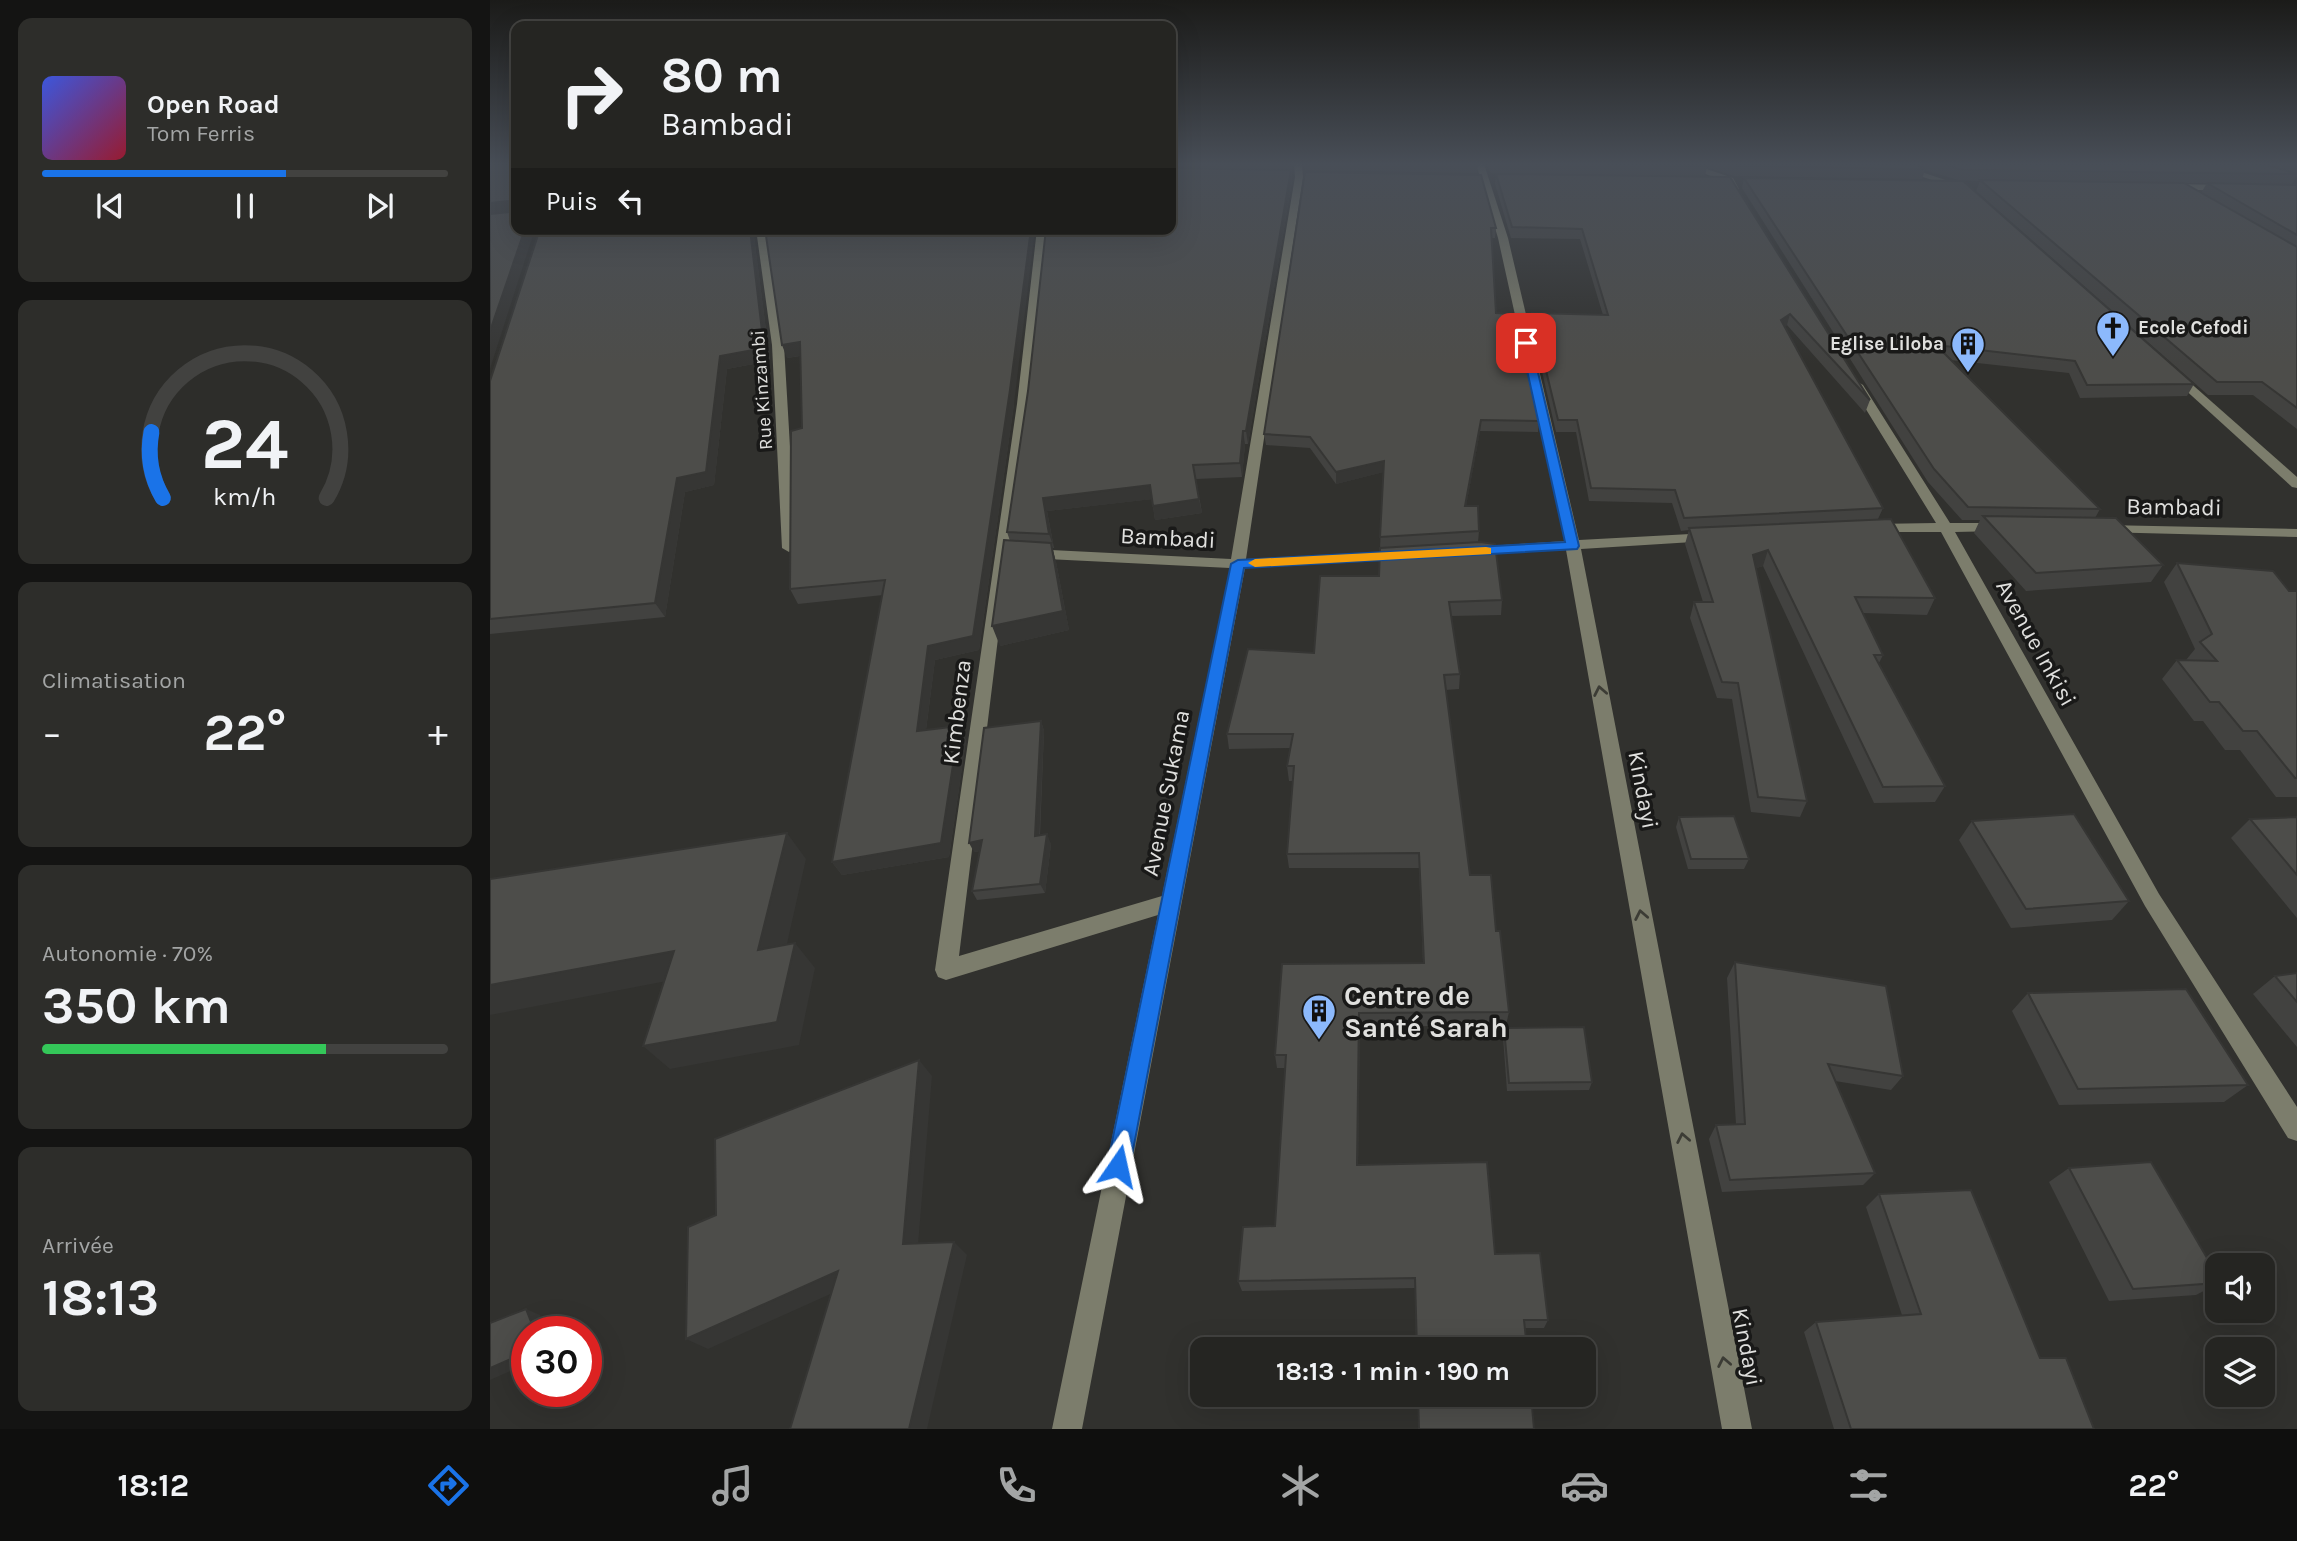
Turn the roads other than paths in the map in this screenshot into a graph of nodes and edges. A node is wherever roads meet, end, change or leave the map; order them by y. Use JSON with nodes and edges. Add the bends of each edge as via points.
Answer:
{"nodes":[{"id":1,"x":1290,"y":231,"type":"edge"},
{"id":2,"x":1498,"y":231,"type":"edge"},
{"id":3,"x":762,"y":235,"type":"edge"},
{"id":4,"x":1041,"y":235,"type":"edge"},
{"id":5,"x":2161,"y":363,"type":"edge"},
{"id":6,"x":1852,"y":376,"type":"edge"},
{"id":7,"x":2297,"y":484,"type":"edge"},
{"id":8,"x":1945,"y":526,"type":"junction"},
{"id":9,"x":2013,"y":527,"type":"edge"},
{"id":10,"x":1862,"y":528,"type":"edge"},
{"id":11,"x":2094,"y":528,"type":"edge"},
{"id":12,"x":2297,"y":533,"type":"edge"},
{"id":13,"x":1726,"y":536,"type":"edge"},
{"id":14,"x":1573,"y":546,"type":"junction"},
{"id":15,"x":789,"y":548,"type":"edge"},
{"id":16,"x":1001,"y":552,"type":"junction"},
{"id":17,"x":1456,"y":552,"type":"edge"},
{"id":18,"x":1417,"y":554,"type":"edge"},
{"id":19,"x":1238,"y":564,"type":"junction"},
{"id":20,"x":1169,"y":903,"type":"junction"},
{"id":21,"x":2297,"y":1129,"type":"edge"},
{"id":22,"x":1067,"y":1429,"type":"edge"},
{"id":23,"x":1737,"y":1429,"type":"edge"}],
"edges":[{"from":1,"to":19,"type":"street","name":"Avenue Sukama"},
{"from":2,"to":14,"type":"street","name":"Kindayi"},
{"from":3,"to":15,"type":"street","name":"Rue Kinzambi","via":[[778,345]]},
{"from":4,"to":16,"type":"street","name":"Kimbenza"},
{"from":5,"to":7,"type":"street"},
{"from":6,"to":8,"type":"street","name":"Avenue Inkisi"},
{"from":8,"to":9,"type":"street"},
{"from":8,"to":10,"type":"street"},
{"from":8,"to":21,"type":"street","name":"Avenue Inkisi","via":[[2151,900]]},
{"from":11,"to":12,"type":"street","name":"Bambadi"},
{"from":13,"to":14,"type":"street"},
{"from":14,"to":17,"type":"street"},
{"from":23,"to":14,"type":"street","name":"Kindayi","one_way":true},
{"from":16,"to":19,"type":"street","name":"Bambadi"},
{"from":16,"to":20,"type":"street","name":"Kimbenza","via":[[946,970]]},
{"from":18,"to":19,"type":"street","name":"Bambadi"},
{"from":19,"to":20,"type":"street","name":"Avenue Sukama"},
{"from":20,"to":22,"type":"street","name":"Avenue Sukama"}]}
